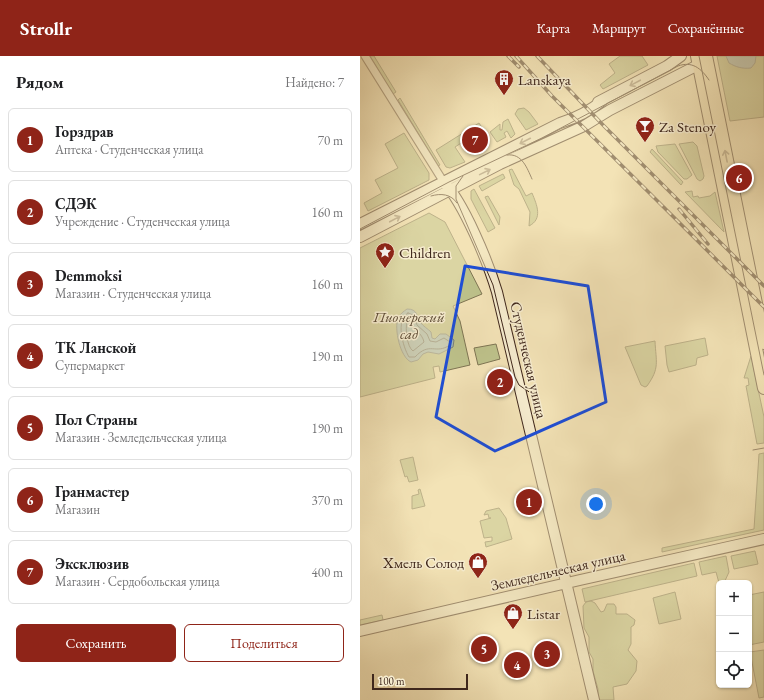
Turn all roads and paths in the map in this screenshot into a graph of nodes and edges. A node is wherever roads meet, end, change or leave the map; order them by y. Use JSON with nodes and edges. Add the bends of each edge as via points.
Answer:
{"nodes":[{"id":1,"x":365,"y":56,"type":"edge"},
{"id":2,"x":702,"y":58,"type":"edge"},
{"id":3,"x":679,"y":59,"type":"edge"},
{"id":4,"x":443,"y":181,"type":"junction"},
{"id":5,"x":450,"y":189,"type":"junction"},
{"id":6,"x":360,"y":224,"type":"edge"},
{"id":7,"x":360,"y":237,"type":"edge"},
{"id":8,"x":762,"y":320,"type":"edge"},
{"id":9,"x":764,"y":343,"type":"edge"},
{"id":10,"x":764,"y":388,"type":"edge"},
{"id":11,"x":764,"y":539,"type":"edge"},
{"id":12,"x":566,"y":583,"type":"junction"},
{"id":13,"x":360,"y":631,"type":"edge"},
{"id":14,"x":594,"y":700,"type":"edge"}],
"edges":[{"from":1,"to":4,"type":"street","name":"Студенческая улица"},
{"from":2,"to":3,"type":"street"},
{"from":5,"to":2,"type":"street","one_way":true,"via":[[566,134]]},
{"from":8,"to":2,"type":"main road","one_way":true},
{"from":2,"to":10,"type":"main road"},
{"from":3,"to":4,"type":"street","one_way":true,"via":[[603,100],[579,116]]},
{"from":4,"to":5,"type":"street","name":"Студенческая улица"},
{"from":4,"to":6,"type":"street"},
{"from":7,"to":5,"type":"street","one_way":true},
{"from":5,"to":12,"type":"street","name":"Студенческая улица","via":[[484,255],[497,292]]},
{"from":8,"to":9,"type":"main road"},
{"from":11,"to":12,"type":"street","name":"Земледельческая улица"},
{"from":12,"to":13,"type":"street","name":"Земледельческая улица"},
{"from":12,"to":14,"type":"street","name":"Студенческая улица"}]}
